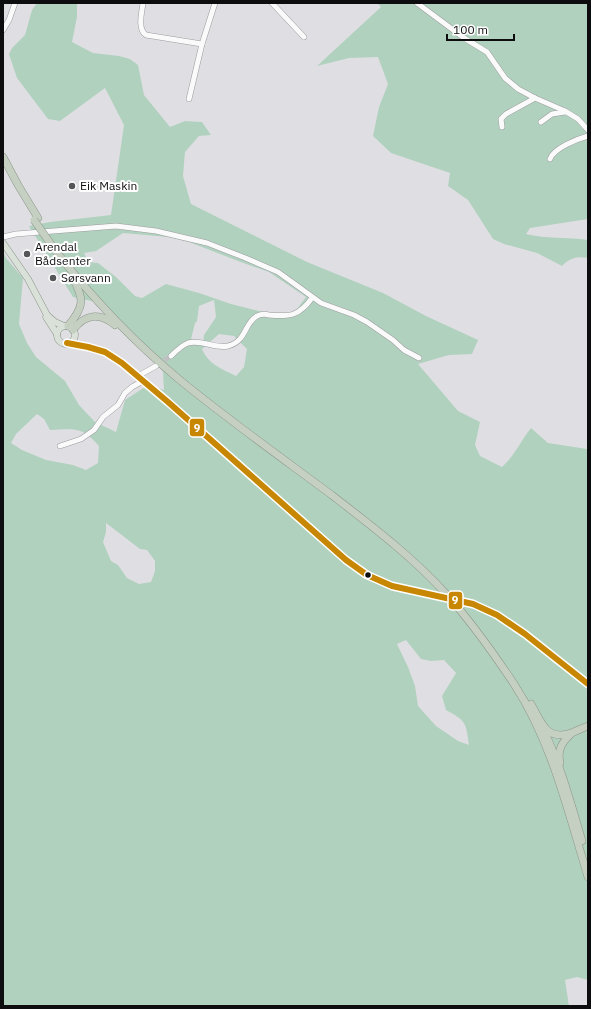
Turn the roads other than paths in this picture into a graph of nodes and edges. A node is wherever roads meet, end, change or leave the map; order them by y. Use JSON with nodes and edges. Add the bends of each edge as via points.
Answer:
{"nodes":[{"id":1,"x":15,"y":3,"type":"edge"},
{"id":2,"x":143,"y":3,"type":"edge"},
{"id":3,"x":215,"y":3,"type":"edge"},
{"id":4,"x":272,"y":3,"type":"edge"},
{"id":5,"x":418,"y":3,"type":"edge"},
{"id":6,"x":3,"y":30,"type":"edge"},
{"id":7,"x":304,"y":37,"type":"dead end"},
{"id":8,"x":202,"y":44,"type":"junction"},
{"id":9,"x":535,"y":98,"type":"junction"},
{"id":10,"x":189,"y":99,"type":"dead end"},
{"id":11,"x":565,"y":111,"type":"junction"},
{"id":12,"x":541,"y":122,"type":"dead end"},
{"id":13,"x":502,"y":127,"type":"dead end"},
{"id":14,"x":588,"y":130,"type":"edge"},
{"id":15,"x":588,"y":136,"type":"edge"},
{"id":16,"x":3,"y":157,"type":"edge"},
{"id":17,"x":550,"y":159,"type":"dead end"},
{"id":18,"x":3,"y":166,"type":"edge"},
{"id":19,"x":36,"y":219,"type":"junction"},
{"id":20,"x":3,"y":237,"type":"edge"},
{"id":21,"x":3,"y":243,"type":"edge"},
{"id":22,"x":57,"y":249,"type":"junction"},
{"id":23,"x":312,"y":298,"type":"junction"},
{"id":24,"x":47,"y":315,"type":"junction"},
{"id":25,"x":70,"y":329,"type":"junction"},
{"id":26,"x":57,"y":334,"type":"junction"},
{"id":27,"x":68,"y":343,"type":"junction"},
{"id":28,"x":88,"y":347,"type":"junction"},
{"id":29,"x":143,"y":348,"type":"junction"},
{"id":30,"x":171,"y":356,"type":"tunnel mouth"},
{"id":31,"x":418,"y":358,"type":"dead end"},
{"id":32,"x":156,"y":366,"type":"tunnel mouth"},
{"id":33,"x":138,"y":376,"type":"junction"},
{"id":34,"x":143,"y":381,"type":"junction"},
{"id":35,"x":60,"y":446,"type":"dead end"},
{"id":36,"x":588,"y":684,"type":"edge"},
{"id":37,"x":531,"y":704,"type":"junction"},
{"id":38,"x":587,"y":726,"type":"edge"},
{"id":39,"x":572,"y":733,"type":"junction"},
{"id":40,"x":565,"y":782,"type":"junction"},
{"id":41,"x":588,"y":862,"type":"edge"},
{"id":42,"x":588,"y":877,"type":"edge"}],
"edges":[{"from":1,"to":6,"type":"street"},
{"from":2,"to":8,"type":"street","via":[[141,31],[146,35]]},
{"from":3,"to":8,"type":"street"},
{"from":4,"to":7,"type":"street"},
{"from":5,"to":9,"type":"street","via":[[487,52],[505,78]]},
{"from":8,"to":10,"type":"street"},
{"from":9,"to":11,"type":"street"},
{"from":9,"to":13,"type":"street","via":[[506,114],[501,119]]},
{"from":11,"to":12,"type":"street","via":[[548,116]]},
{"from":11,"to":14,"type":"street","via":[[578,119]]},
{"from":15,"to":17,"type":"street","via":[[555,152]]},
{"from":16,"to":19,"type":"highway"},
{"from":18,"to":19,"type":"highway"},
{"from":19,"to":22,"type":"highway","bridge":true},
{"from":20,"to":23,"type":"street","via":[[116,226],[156,231],[208,243],[244,257],[278,272]]},
{"from":21,"to":24,"type":"main road","via":[[28,279]]},
{"from":22,"to":25,"type":"highway","via":[[78,287],[81,301],[79,312]]},
{"from":22,"to":29,"type":"highway","via":[[91,295]]},
{"from":22,"to":37,"type":"highway","via":[[127,327],[155,354],[376,523],[415,558],[484,634]]},
{"from":23,"to":30,"type":"street","via":[[304,308],[293,315],[258,315],[241,339],[232,344],[221,347],[200,342],[187,343]]},
{"from":23,"to":31,"type":"street","via":[[367,322]]},
{"from":24,"to":25,"type":"main road"},
{"from":24,"to":26,"type":"main road"},
{"from":25,"to":26,"type":"main road","via":[[59,329]]},
{"from":25,"to":27,"type":"main road","via":[[72,340]]},
{"from":25,"to":28,"type":"main road"},
{"from":25,"to":29,"type":"highway","via":[[89,317],[103,317]]},
{"from":26,"to":27,"type":"main road","via":[[60,341]]},
{"from":27,"to":28,"type":"main road"},
{"from":28,"to":33,"type":"main road","via":[[109,354]]},
{"from":29,"to":42,"type":"highway","via":[[181,382],[371,525],[447,596],[479,634],[514,685],[540,733],[559,782]]},
{"from":32,"to":33,"type":"street"},
{"from":33,"to":34,"type":"main road"},
{"from":34,"to":35,"type":"street","via":[[125,393],[118,405],[103,417],[94,430],[81,439]]},
{"from":34,"to":36,"type":"main road","bridge":true,"via":[[346,560],[367,575],[392,586],[473,604],[497,614]]},
{"from":37,"to":39,"type":"highway","via":[[548,732],[562,736]]},
{"from":37,"to":40,"type":"highway"},
{"from":38,"to":39,"type":"highway"},
{"from":39,"to":40,"type":"highway","via":[[562,744],[559,753]]},
{"from":40,"to":41,"type":"highway"}]}
